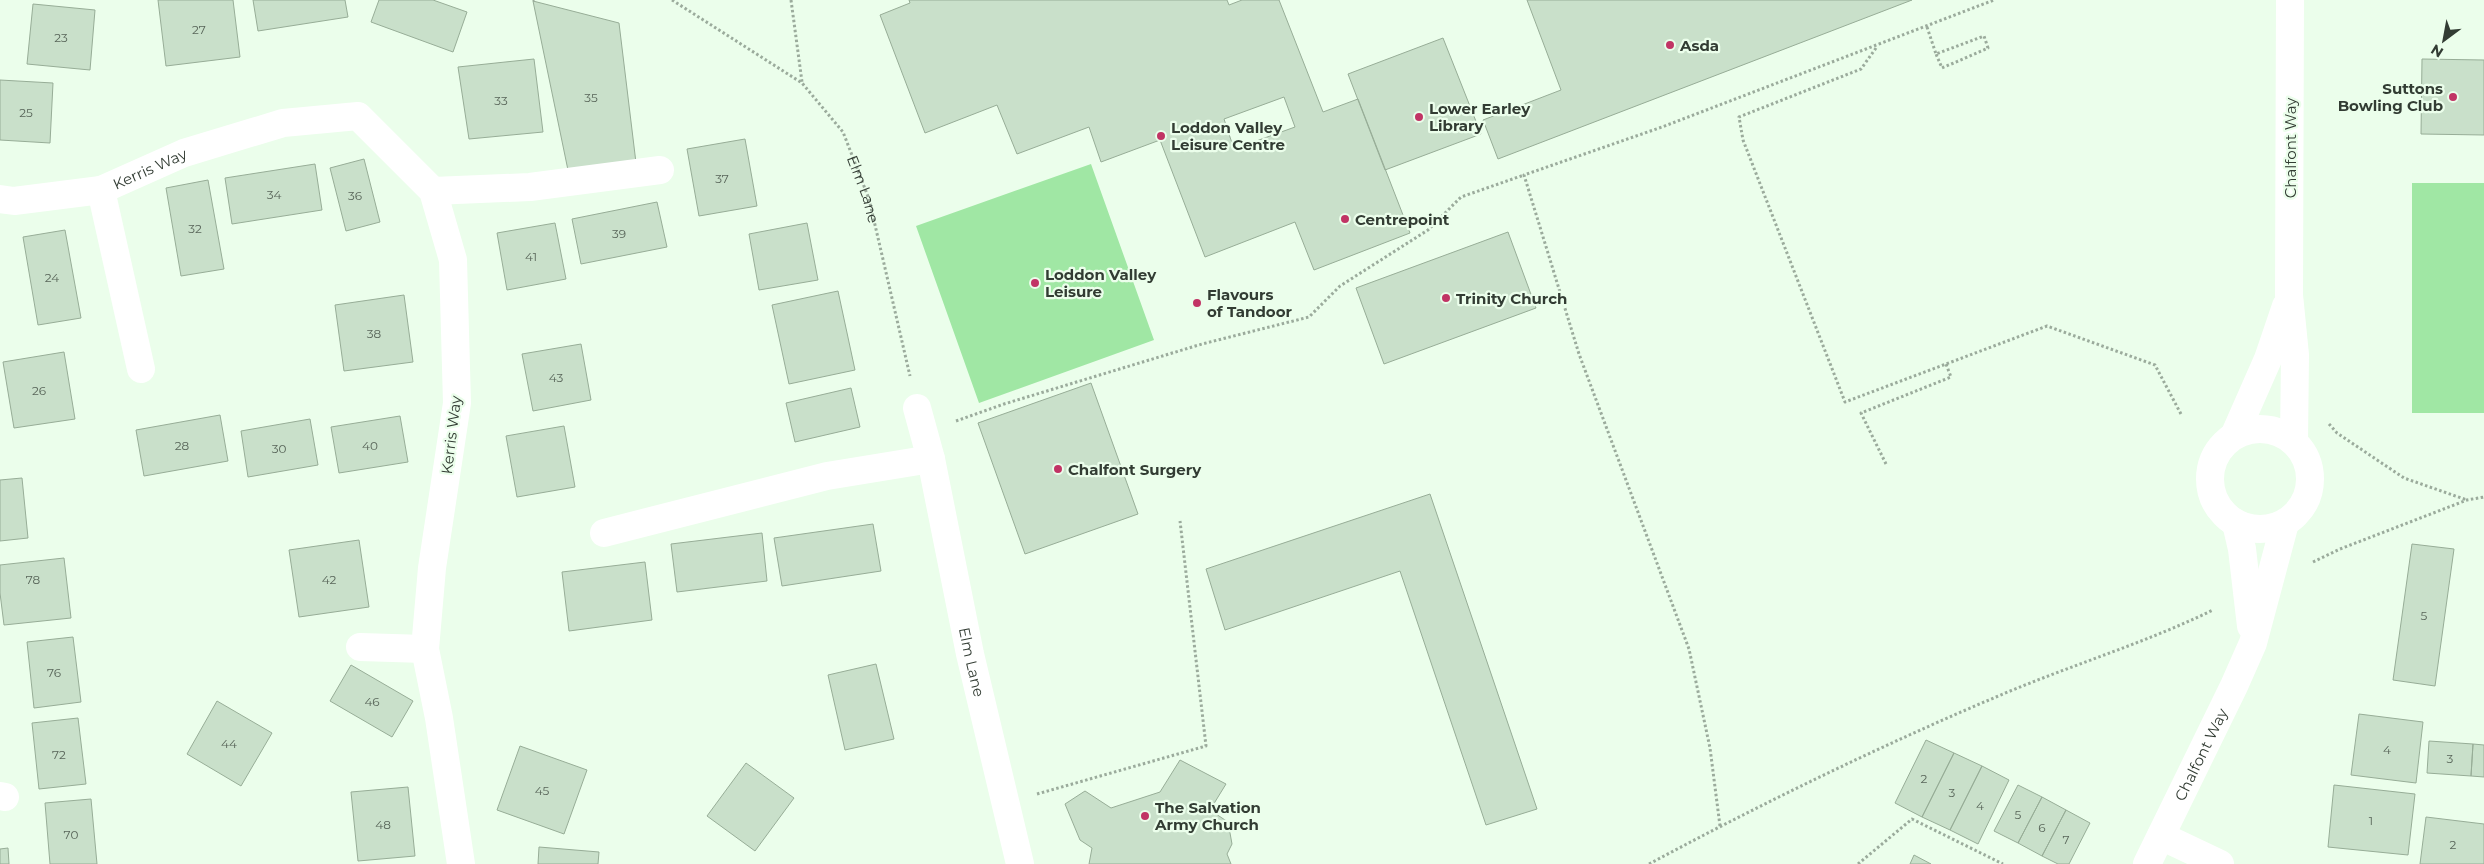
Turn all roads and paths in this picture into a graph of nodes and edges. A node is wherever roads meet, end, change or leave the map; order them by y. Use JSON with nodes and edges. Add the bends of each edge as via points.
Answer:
{"nodes":[{"id":1,"x":672,"y":0,"type":"edge"},
{"id":2,"x":791,"y":0,"type":"edge"},
{"id":3,"x":1994,"y":0,"type":"edge"},
{"id":4,"x":2290,"y":0,"type":"edge"},
{"id":5,"x":1927,"y":27,"type":"junction"},
{"id":6,"x":1877,"y":46,"type":"junction"},
{"id":7,"x":1936,"y":54,"type":"junction"},
{"id":8,"x":802,"y":83,"type":"junction"},
{"id":9,"x":660,"y":170,"type":"dead end"},
{"id":10,"x":1524,"y":175,"type":"junction"},
{"id":11,"x":101,"y":190,"type":"junction"},
{"id":12,"x":433,"y":192,"type":"junction"},
{"id":13,"x":0,"y":199,"type":"edge"},
{"id":14,"x":2289,"y":296,"type":"junction"},
{"id":15,"x":1946,"y":364,"type":"junction"},
{"id":16,"x":141,"y":369,"type":"dead end"},
{"id":17,"x":2182,"y":416,"type":"dead end"},
{"id":18,"x":921,"y":419,"type":"junction"},
{"id":19,"x":2327,"y":421,"type":"dead end"},
{"id":20,"x":2236,"y":434,"type":"junction"},
{"id":21,"x":2294,"y":441,"type":"junction"},
{"id":22,"x":931,"y":459,"type":"junction"},
{"id":23,"x":1886,"y":464,"type":"dead end"},
{"id":24,"x":2484,"y":497,"type":"edge"},
{"id":25,"x":2467,"y":500,"type":"junction"},
{"id":26,"x":1180,"y":521,"type":"dead end"},
{"id":27,"x":2236,"y":523,"type":"junction"},
{"id":28,"x":2285,"y":523,"type":"junction"},
{"id":29,"x":604,"y":533,"type":"dead end"},
{"id":30,"x":2313,"y":562,"type":"dead end"},
{"id":31,"x":2215,"y":609,"type":"dead end"},
{"id":32,"x":2253,"y":643,"type":"junction"},
{"id":33,"x":360,"y":647,"type":"dead end"},
{"id":34,"x":426,"y":649,"type":"junction"},
{"id":35,"x":1006,"y":804,"type":"junction"},
{"id":36,"x":1720,"y":826,"type":"junction"},
{"id":37,"x":2161,"y":836,"type":"junction"},
{"id":38,"x":461,"y":864,"type":"edge"},
{"id":39,"x":1020,"y":864,"type":"edge"},
{"id":40,"x":1649,"y":864,"type":"edge"},
{"id":41,"x":1858,"y":864,"type":"edge"},
{"id":42,"x":2003,"y":864,"type":"edge"},
{"id":43,"x":2147,"y":864,"type":"edge"},
{"id":44,"x":2220,"y":864,"type":"edge"}],
"edges":[{"from":1,"to":8,"type":"path","name":"Elm Lane"},
{"from":2,"to":8,"type":"path"},
{"from":3,"to":5,"type":"path"},
{"from":4,"to":14,"type":"street","name":"Chalfont Way"},
{"from":5,"to":6,"type":"path"},
{"from":5,"to":7,"type":"path"},
{"from":6,"to":10,"type":"path"},
{"from":6,"to":15,"type":"path","via":[[1861,69],[1739,117],[1743,140],[1845,402]]},
{"from":7,"to":7,"type":"path","via":[[1942,68],[1988,48],[1984,36]]},
{"from":8,"to":18,"type":"path","name":"Elm Lane","via":[[843,132],[869,199]]},
{"from":9,"to":12,"type":"street","via":[[530,187]]},
{"from":10,"to":18,"type":"path","via":[[1460,197],[1428,230],[1340,286],[1309,317]]},
{"from":10,"to":36,"type":"path","via":[[1578,354],[1689,649],[1710,748]]},
{"from":11,"to":12,"type":"street","name":"Kerris Way","via":[[184,153],[283,123],[358,116]]},
{"from":11,"to":13,"type":"street","name":"Kerris Way","via":[[14,201]]},
{"from":11,"to":16,"type":"street","name":"Kerris Way"},
{"from":12,"to":34,"type":"street","name":"Kerris Way","via":[[453,260],[457,403],[432,568]]},
{"from":14,"to":20,"type":"street","name":"Chalfont Way","via":[[2268,359]]},
{"from":14,"to":21,"type":"street","name":"Chalfont Way","via":[[2295,356]]},
{"from":15,"to":17,"type":"path","via":[[2047,326],[2155,365]]},
{"from":15,"to":23,"type":"path","via":[[1951,377],[1861,414]]},
{"from":18,"to":22,"type":"street","name":"Elm Lane"},
{"from":19,"to":25,"type":"path","via":[[2337,433],[2404,478]]},
{"from":20,"to":21,"type":"street","via":[[2266,428],[2281,432]]},
{"from":20,"to":27,"type":"street","via":[[2221,447],[2213,461],[2210,477],[2212,494],[2218,505]]},
{"from":21,"to":28,"type":"street","via":[[2310,468],[2311,485],[2298,514]]},
{"from":22,"to":29,"type":"street","via":[[827,476]]},
{"from":22,"to":35,"type":"street","name":"Elm Lane","via":[[970,654]]},
{"from":24,"to":25,"type":"path"},
{"from":25,"to":30,"type":"path"},
{"from":26,"to":35,"type":"path","via":[[1206,746]]},
{"from":27,"to":28,"type":"street","via":[[2269,529]]},
{"from":27,"to":32,"type":"street"},
{"from":28,"to":32,"type":"street","name":"Chalfont Way"},
{"from":31,"to":36,"type":"path","via":[[2181,626],[1989,700],[1826,773]]},
{"from":32,"to":37,"type":"street","name":"Chalfont Way"},
{"from":33,"to":34,"type":"street"},
{"from":34,"to":38,"type":"street","name":"Kerris Way"},
{"from":35,"to":39,"type":"street","name":"Elm Lane"},
{"from":36,"to":40,"type":"path"},
{"from":37,"to":43,"type":"street","name":"Chalfont Way"},
{"from":37,"to":44,"type":"street"},
{"from":41,"to":42,"type":"path","via":[[1912,819]]}]}
